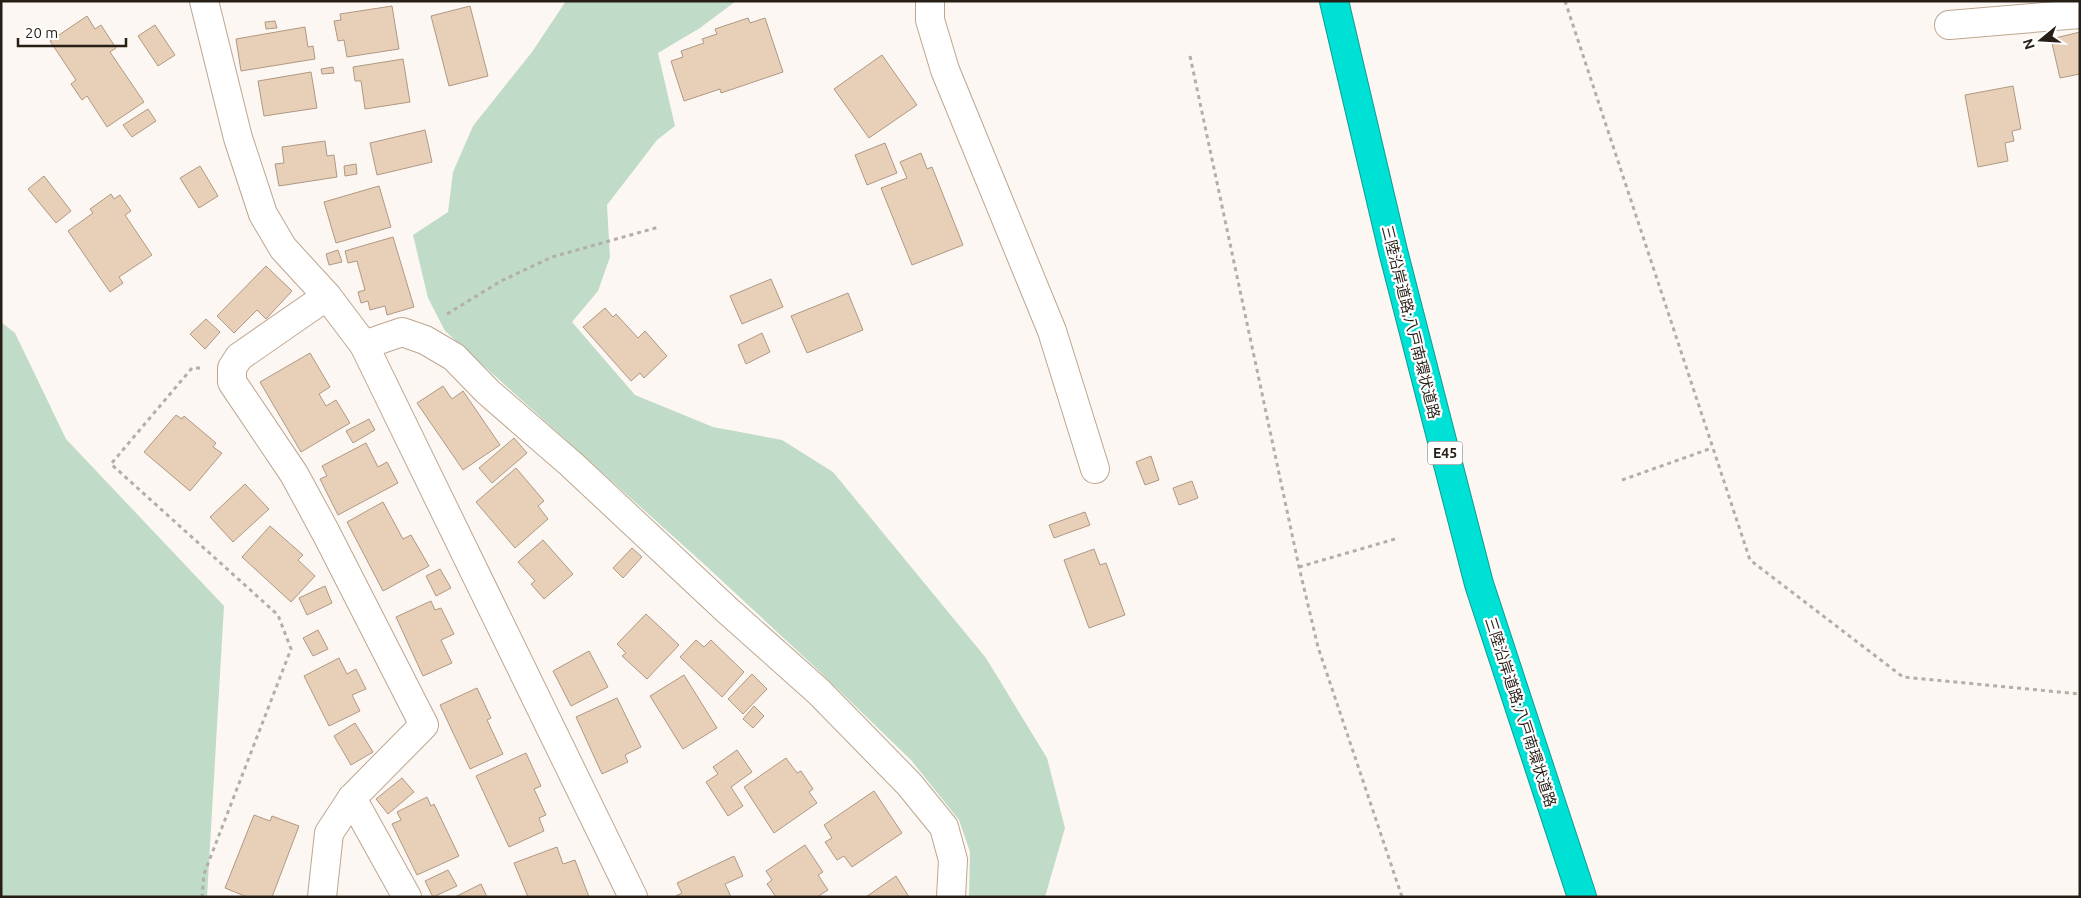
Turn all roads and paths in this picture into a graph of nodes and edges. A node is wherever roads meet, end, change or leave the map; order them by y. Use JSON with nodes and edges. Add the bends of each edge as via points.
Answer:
{"nodes":[{"id":1,"x":204,"y":1,"type":"edge"},
{"id":2,"x":930,"y":1,"type":"edge"},
{"id":3,"x":1334,"y":1,"type":"edge"},
{"id":4,"x":1565,"y":1,"type":"edge"},
{"id":5,"x":2080,"y":14,"type":"edge"},
{"id":6,"x":1949,"y":25,"type":"dead end"},
{"id":7,"x":1190,"y":56,"type":"dead end"},
{"id":8,"x":659,"y":227,"type":"dead end"},
{"id":9,"x":327,"y":296,"type":"junction"},
{"id":10,"x":402,"y":332,"type":"junction"},
{"id":11,"x":364,"y":345,"type":"junction"},
{"id":12,"x":232,"y":368,"type":"junction"},
{"id":13,"x":1712,"y":448,"type":"junction"},
{"id":14,"x":1095,"y":469,"type":"dead end"},
{"id":15,"x":1622,"y":480,"type":"dead end"},
{"id":16,"x":1395,"y":539,"type":"dead end"},
{"id":17,"x":1299,"y":567,"type":"junction"},
{"id":18,"x":2080,"y":694,"type":"edge"},
{"id":19,"x":352,"y":798,"type":"junction"},
{"id":20,"x":202,"y":897,"type":"edge"},
{"id":21,"x":322,"y":897,"type":"edge"},
{"id":22,"x":407,"y":897,"type":"edge"},
{"id":23,"x":633,"y":897,"type":"edge"},
{"id":24,"x":951,"y":897,"type":"edge"},
{"id":25,"x":1402,"y":897,"type":"edge"},
{"id":26,"x":1582,"y":897,"type":"edge"}],
"edges":[{"from":1,"to":9,"type":"street","via":[[238,138],[263,214],[283,248]]},
{"from":2,"to":14,"type":"street","via":[[930,20],[945,70],[1052,331]]},
{"from":3,"to":26,"type":"highway","name":"三陸沿岸道路;八戸南環状道路","number":"E45","via":[[1393,251],[1479,584]]},
{"from":4,"to":13,"type":"path"},
{"from":5,"to":6,"type":"street"},
{"from":7,"to":17,"type":"path"},
{"from":8,"to":10,"type":"path","via":[[552,257],[501,281],[451,312]]},
{"from":9,"to":11,"type":"street"},
{"from":9,"to":12,"type":"street","via":[[239,357]]},
{"from":10,"to":11,"type":"street"},
{"from":10,"to":24,"type":"street","via":[[425,340],[454,357],[488,392],[819,692],[909,784],[944,827],[953,860]]},
{"from":11,"to":23,"type":"street"},
{"from":12,"to":19,"type":"street","via":[[232,382],[298,483],[326,533],[424,725]]},
{"from":12,"to":20,"type":"path","via":[[192,368],[111,464],[278,615],[291,649],[204,874]]},
{"from":13,"to":15,"type":"path"},
{"from":13,"to":18,"type":"path","via":[[1750,560],[1902,678]]},
{"from":16,"to":17,"type":"path"},
{"from":17,"to":25,"type":"path","via":[[1318,647]]},
{"from":19,"to":21,"type":"street","via":[[329,832]]},
{"from":19,"to":22,"type":"street"}]}
